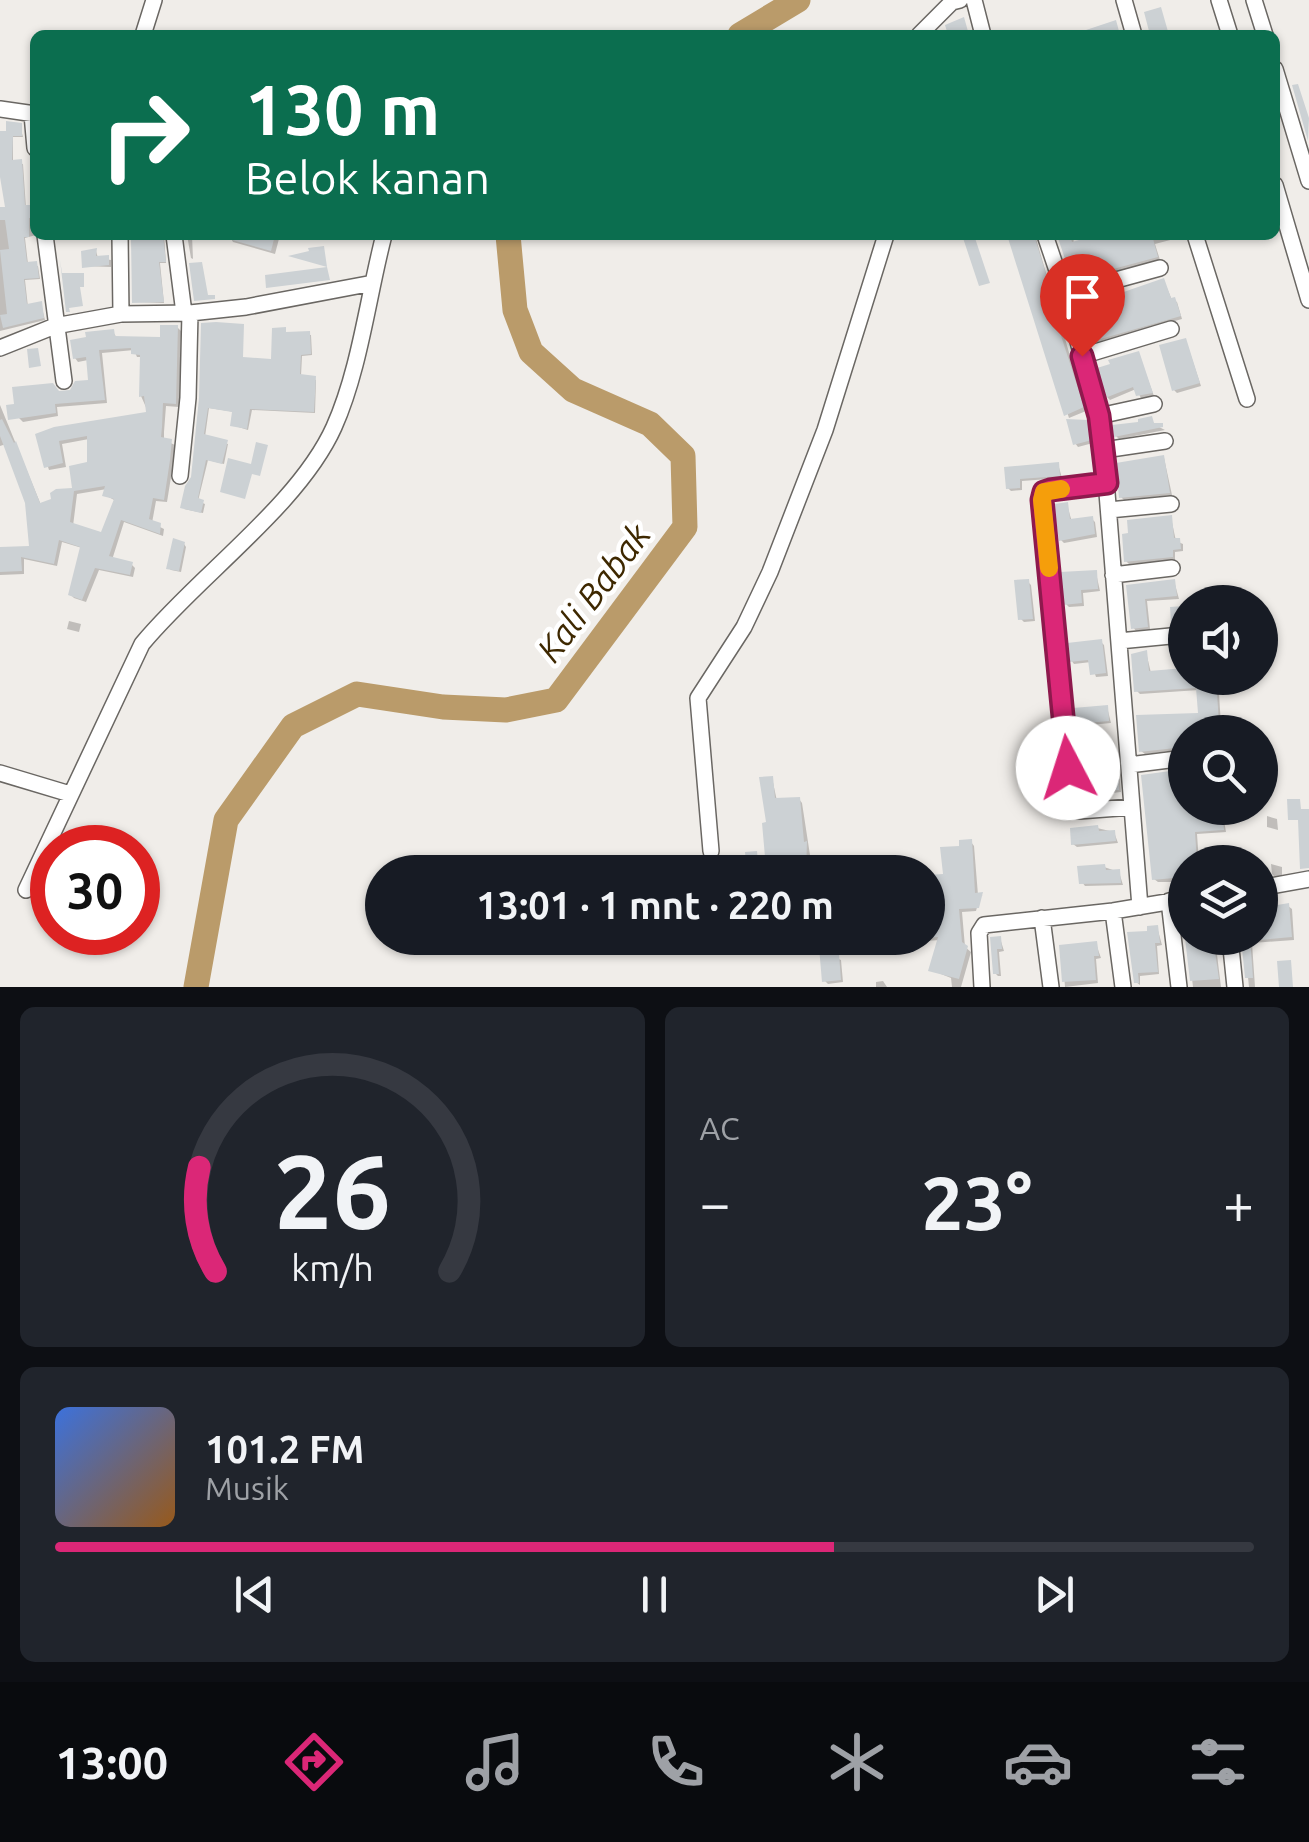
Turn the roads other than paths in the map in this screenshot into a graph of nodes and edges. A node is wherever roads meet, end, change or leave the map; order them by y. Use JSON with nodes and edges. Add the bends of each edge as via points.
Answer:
{"nodes":[{"id":1,"x":154,"y":0,"type":"edge"},
{"id":2,"x":960,"y":0,"type":"edge"},
{"id":3,"x":974,"y":0,"type":"edge"},
{"id":4,"x":1124,"y":0,"type":"edge"},
{"id":5,"x":1220,"y":0,"type":"edge"},
{"id":6,"x":1254,"y":0,"type":"edge"},
{"id":7,"x":145,"y":30,"type":"edge"},
{"id":8,"x":924,"y":30,"type":"edge"},
{"id":9,"x":982,"y":30,"type":"edge"},
{"id":10,"x":1133,"y":30,"type":"edge"},
{"id":11,"x":1229,"y":30,"type":"edge"},
{"id":12,"x":1263,"y":30,"type":"edge"},
{"id":13,"x":1280,"y":85,"type":"edge"},
{"id":14,"x":0,"y":109,"type":"edge"},
{"id":15,"x":30,"y":113,"type":"edge"},
{"id":16,"x":1309,"y":181,"type":"edge"},
{"id":17,"x":1280,"y":202,"type":"edge"},
{"id":18,"x":46,"y":240,"type":"edge"},
{"id":19,"x":120,"y":240,"type":"edge"},
{"id":20,"x":175,"y":240,"type":"edge"},
{"id":21,"x":383,"y":240,"type":"edge"},
{"id":22,"x":884,"y":240,"type":"edge"},
{"id":23,"x":1047,"y":240,"type":"edge"},
{"id":24,"x":1196,"y":240,"type":"edge"},
{"id":25,"x":1160,"y":268,"type":"dead end"},
{"id":26,"x":374,"y":283,"type":"junction"},
{"id":27,"x":1066,"y":294,"type":"junction"},
{"id":28,"x":1309,"y":300,"type":"edge"},
{"id":29,"x":187,"y":313,"type":"junction"},
{"id":30,"x":121,"y":314,"type":"junction"},
{"id":31,"x":55,"y":326,"type":"junction"},
{"id":32,"x":1171,"y":329,"type":"dead end"},
{"id":33,"x":0,"y":348,"type":"edge"},
{"id":34,"x":1082,"y":356,"type":"junction"},
{"id":35,"x":64,"y":381,"type":"dead end"},
{"id":36,"x":1247,"y":399,"type":"dead end"},
{"id":37,"x":1154,"y":404,"type":"dead end"},
{"id":38,"x":1099,"y":416,"type":"junction"},
{"id":39,"x":1165,"y":441,"type":"dead end"},
{"id":40,"x":1104,"y":450,"type":"junction"},
{"id":41,"x":180,"y":476,"type":"dead end"},
{"id":42,"x":1107,"y":483,"type":"junction"},
{"id":43,"x":1171,"y":504,"type":"dead end"},
{"id":44,"x":1108,"y":510,"type":"junction"},
{"id":45,"x":1172,"y":568,"type":"dead end"},
{"id":46,"x":1113,"y":575,"type":"junction"},
{"id":47,"x":1168,"y":637,"type":"edge"},
{"id":48,"x":1119,"y":641,"type":"junction"},
{"id":49,"x":1168,"y":760,"type":"edge"},
{"id":50,"x":1128,"y":766,"type":"junction"},
{"id":51,"x":0,"y":774,"type":"edge"},
{"id":52,"x":70,"y":794,"type":"junction"},
{"id":53,"x":1132,"y":807,"type":"junction"},
{"id":54,"x":711,"y":851,"type":"dead end"},
{"id":55,"x":1308,"y":880,"type":"edge"},
{"id":56,"x":1278,"y":885,"type":"edge"},
{"id":57,"x":26,"y":890,"type":"dead end"},
{"id":58,"x":1309,"y":892,"type":"edge"},
{"id":59,"x":1168,"y":902,"type":"edge"},
{"id":60,"x":1140,"y":907,"type":"junction"},
{"id":61,"x":1113,"y":911,"type":"junction"},
{"id":62,"x":1042,"y":918,"type":"junction"},
{"id":63,"x":1178,"y":955,"type":"edge"},
{"id":64,"x":1232,"y":955,"type":"edge"},
{"id":65,"x":982,"y":987,"type":"edge"},
{"id":66,"x":1051,"y":987,"type":"edge"},
{"id":67,"x":1123,"y":987,"type":"edge"},
{"id":68,"x":1179,"y":987,"type":"edge"},
{"id":69,"x":1235,"y":987,"type":"edge"}],
"edges":[{"from":1,"to":7,"type":"street"},
{"from":2,"to":8,"type":"street"},
{"from":3,"to":9,"type":"street"},
{"from":4,"to":10,"type":"street"},
{"from":5,"to":11,"type":"street"},
{"from":6,"to":12,"type":"street"},
{"from":13,"to":16,"type":"street"},
{"from":14,"to":15,"type":"street"},
{"from":17,"to":28,"type":"street"},
{"from":18,"to":31,"type":"street"},
{"from":19,"to":30,"type":"street"},
{"from":20,"to":29,"type":"street"},
{"from":21,"to":26,"type":"street"},
{"from":22,"to":54,"type":"street","via":[[825,430],[770,572],[698,698]]},
{"from":23,"to":27,"type":"street"},
{"from":24,"to":36,"type":"street"},
{"from":25,"to":27,"type":"street"},
{"from":26,"to":29,"type":"street"},
{"from":26,"to":52,"type":"street","via":[[334,428],[302,478],[142,644]]},
{"from":27,"to":34,"type":"street"},
{"from":29,"to":30,"type":"street"},
{"from":29,"to":41,"type":"street"},
{"from":30,"to":31,"type":"street"},
{"from":31,"to":33,"type":"street"},
{"from":31,"to":35,"type":"street"},
{"from":32,"to":34,"type":"street"},
{"from":34,"to":38,"type":"street"},
{"from":37,"to":38,"type":"street"},
{"from":38,"to":40,"type":"street"},
{"from":39,"to":40,"type":"street"},
{"from":40,"to":42,"type":"street"},
{"from":42,"to":44,"type":"street"},
{"from":42,"to":53,"type":"street","via":[[1050,490],[1042,500],[1072,805],[1079,811]]},
{"from":43,"to":44,"type":"street"},
{"from":44,"to":46,"type":"street"},
{"from":45,"to":46,"type":"street"},
{"from":46,"to":48,"type":"street"},
{"from":47,"to":48,"type":"street"},
{"from":48,"to":50,"type":"street"},
{"from":49,"to":50,"type":"street"},
{"from":50,"to":53,"type":"street"},
{"from":51,"to":52,"type":"street"},
{"from":52,"to":57,"type":"street"},
{"from":53,"to":60,"type":"street"},
{"from":55,"to":56,"type":"street"},
{"from":55,"to":58,"type":"street"},
{"from":59,"to":60,"type":"street"},
{"from":60,"to":61,"type":"street"},
{"from":61,"to":62,"type":"street"},
{"from":61,"to":67,"type":"street"},
{"from":62,"to":65,"type":"street","via":[[981,927]]},
{"from":62,"to":66,"type":"street"},
{"from":63,"to":68,"type":"street"},
{"from":64,"to":69,"type":"street"}]}
